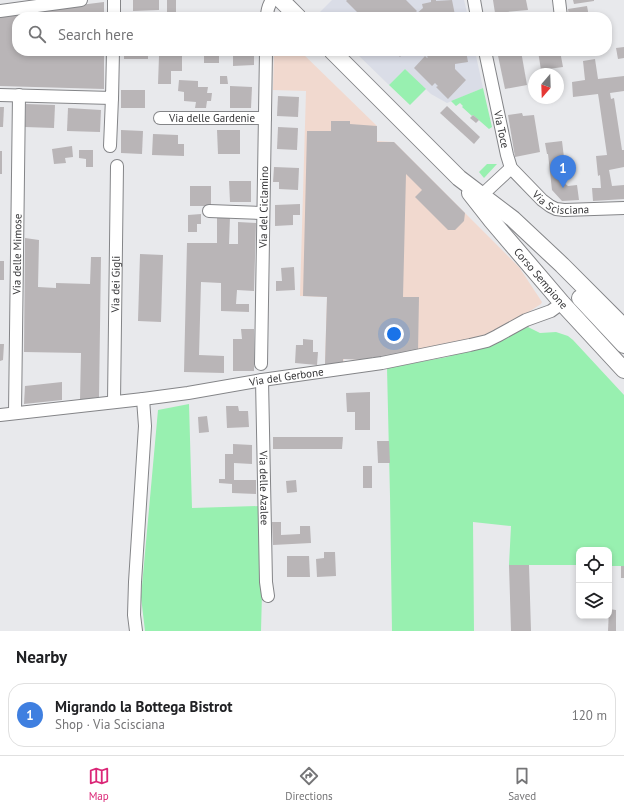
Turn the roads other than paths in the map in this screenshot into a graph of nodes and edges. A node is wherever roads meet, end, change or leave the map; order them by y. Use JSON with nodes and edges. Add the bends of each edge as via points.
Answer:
{"nodes":[{"id":1,"x":81,"y":0,"type":"edge"},
{"id":2,"x":114,"y":0,"type":"edge"},
{"id":3,"x":272,"y":0,"type":"edge"},
{"id":4,"x":281,"y":0,"type":"edge"},
{"id":5,"x":474,"y":0,"type":"edge"},
{"id":6,"x":559,"y":0,"type":"edge"},
{"id":7,"x":0,"y":11,"type":"edge"},
{"id":8,"x":114,"y":12,"type":"edge"},
{"id":9,"x":267,"y":12,"type":"edge"},
{"id":10,"x":293,"y":12,"type":"edge"},
{"id":11,"x":476,"y":12,"type":"edge"},
{"id":12,"x":560,"y":12,"type":"edge"},
{"id":13,"x":113,"y":56,"type":"edge"},
{"id":14,"x":266,"y":56,"type":"edge"},
{"id":15,"x":337,"y":56,"type":"edge"},
{"id":16,"x":486,"y":56,"type":"edge"},
{"id":17,"x":0,"y":95,"type":"edge"},
{"id":18,"x":19,"y":95,"type":"junction"},
{"id":19,"x":112,"y":98,"type":"junction"},
{"id":20,"x":160,"y":118,"type":"dead end"},
{"id":21,"x":264,"y":118,"type":"junction"},
{"id":22,"x":110,"y":146,"type":"dead end"},
{"id":23,"x":117,"y":166,"type":"dead end"},
{"id":24,"x":511,"y":168,"type":"junction"},
{"id":25,"x":463,"y":182,"type":"junction"},
{"id":26,"x":487,"y":198,"type":"junction"},
{"id":27,"x":624,"y":208,"type":"edge"},
{"id":28,"x":209,"y":211,"type":"dead end"},
{"id":29,"x":263,"y":213,"type":"junction"},
{"id":30,"x":562,"y":303,"type":"junction"},
{"id":31,"x":624,"y":327,"type":"edge"},
{"id":32,"x":624,"y":345,"type":"edge"},
{"id":33,"x":261,"y":364,"type":"dead end"},
{"id":34,"x":624,"y":370,"type":"edge"},
{"id":35,"x":262,"y":380,"type":"junction"},
{"id":36,"x":143,"y":399,"type":"junction"},
{"id":37,"x":114,"y":402,"type":"junction"},
{"id":38,"x":14,"y":413,"type":"junction"},
{"id":39,"x":0,"y":415,"type":"edge"},
{"id":40,"x":268,"y":596,"type":"dead end"},
{"id":41,"x":136,"y":631,"type":"edge"}],
"edges":[{"from":1,"to":7,"type":"street"},
{"from":2,"to":8,"type":"street"},
{"from":3,"to":9,"type":"street"},
{"from":4,"to":10,"type":"main road"},
{"from":5,"to":11,"type":"street"},
{"from":6,"to":12,"type":"street"},
{"from":13,"to":19,"type":"street"},
{"from":14,"to":21,"type":"street","name":"Via del Ciclamino"},
{"from":15,"to":25,"type":"main road","name":"Corso Sempione"},
{"from":16,"to":24,"type":"street","name":"Via Toce"},
{"from":17,"to":18,"type":"street"},
{"from":18,"to":19,"type":"street"},
{"from":18,"to":38,"type":"street","name":"Via delle Mimose"},
{"from":19,"to":22,"type":"street"},
{"from":20,"to":21,"type":"street","name":"Via delle Gardenie"},
{"from":21,"to":29,"type":"street","name":"Via del Ciclamino"},
{"from":23,"to":37,"type":"street","name":"Via dei Gigli"},
{"from":24,"to":26,"type":"street"},
{"from":24,"to":27,"type":"street","name":"Via Scisciana","via":[[542,200],[556,209]]},
{"from":25,"to":26,"type":"main road","name":"Corso Sempione"},
{"from":25,"to":30,"type":"main road","name":"Corso Sempione","via":[[492,221]]},
{"from":26,"to":31,"type":"main road","name":"Corso Sempione","via":[[536,240]]},
{"from":26,"to":32,"type":"main road"},
{"from":28,"to":29,"type":"street"},
{"from":29,"to":33,"type":"street","name":"Via del Ciclamino"},
{"from":30,"to":34,"type":"main road","name":"Corso Sempione"},
{"from":30,"to":35,"type":"street","name":"Via del Gerbone","via":[[551,311],[477,343],[382,363]]},
{"from":35,"to":36,"type":"street","name":"Via del Gerbone"},
{"from":35,"to":40,"type":"street","name":"Via delle Azalee"},
{"from":36,"to":37,"type":"street","name":"Via del Gerbone"},
{"from":36,"to":41,"type":"street","via":[[145,426],[135,582]]},
{"from":37,"to":38,"type":"street","name":"Via del Gerbone"},
{"from":38,"to":39,"type":"street","name":"Via del Gerbone"}]}
